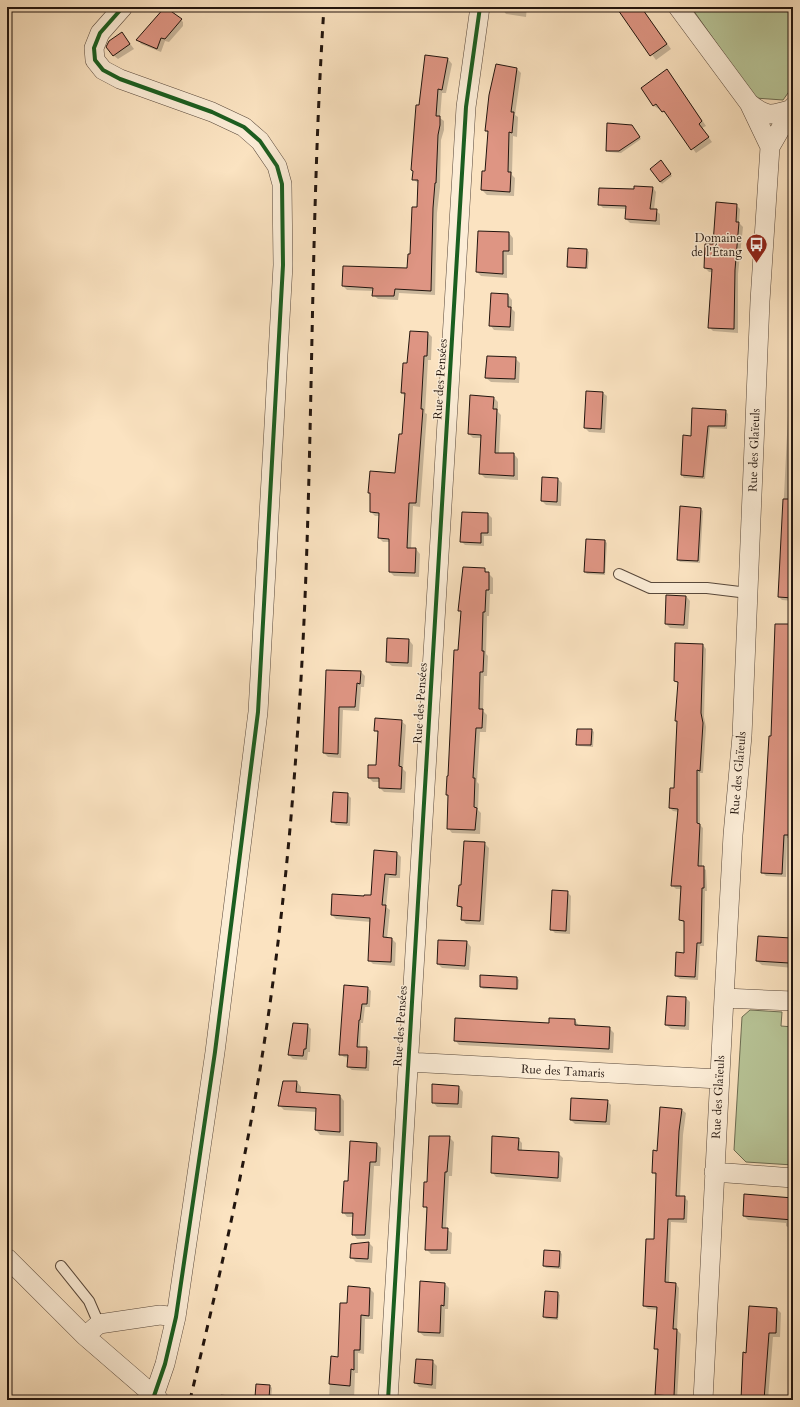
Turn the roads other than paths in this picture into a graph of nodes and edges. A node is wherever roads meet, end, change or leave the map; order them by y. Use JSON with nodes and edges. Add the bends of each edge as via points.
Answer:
{"nodes":[{"id":1,"x":123,"y":7,"type":"edge"},
{"id":2,"x":480,"y":7,"type":"edge"},
{"id":3,"x":678,"y":7,"type":"edge"},
{"id":4,"x":749,"y":104,"type":"junction"},
{"id":5,"x":792,"y":108,"type":"edge"},
{"id":6,"x":770,"y":147,"type":"junction"},
{"id":7,"x":619,"y":574,"type":"dead end"},
{"id":8,"x":748,"y":593,"type":"junction"},
{"id":9,"x":724,"y":998,"type":"junction"},
{"id":10,"x":793,"y":1001,"type":"edge"},
{"id":11,"x":408,"y":1062,"type":"junction"},
{"id":12,"x":719,"y":1079,"type":"junction"},
{"id":13,"x":714,"y":1172,"type":"junction"},
{"id":14,"x":793,"y":1178,"type":"edge"},
{"id":15,"x":7,"y":1258,"type":"edge"},
{"id":16,"x":61,"y":1266,"type":"dead end"},
{"id":17,"x":176,"y":1317,"type":"junction"},
{"id":18,"x":92,"y":1330,"type":"junction"},
{"id":19,"x":157,"y":1398,"type":"edge"},
{"id":20,"x":388,"y":1400,"type":"edge"},
{"id":21,"x":703,"y":1400,"type":"edge"}],
"edges":[{"from":1,"to":17,"type":"street","via":[[100,33],[94,48],[95,60],[103,70],[120,79],[212,112],[244,128],[260,141],[273,160],[282,184],[283,265],[258,712],[215,1052]]},
{"from":2,"to":11,"type":"street","name":"Rue des Pensées","via":[[466,108]]},
{"from":3,"to":4,"type":"street","name":"Rue des Glaïeuls"},
{"from":4,"to":5,"type":"street","via":[[762,113],[775,114]]},
{"from":4,"to":6,"type":"street","name":"Rue des Glaïeuls"},
{"from":5,"to":6,"type":"street","name":"Rue des Glaïeuls"},
{"from":6,"to":8,"type":"street","name":"Rue des Glaïeuls","via":[[760,301]]},
{"from":7,"to":8,"type":"lane","via":[[650,588],[707,588]]},
{"from":8,"to":9,"type":"street","name":"Rue des Glaïeuls","via":[[742,736],[733,835]]},
{"from":9,"to":10,"type":"street"},
{"from":9,"to":12,"type":"street","name":"Rue des Glaïeuls"},
{"from":11,"to":12,"type":"street","name":"Rue des Tamaris"},
{"from":11,"to":20,"type":"street","name":"Rue des Pensées"},
{"from":12,"to":13,"type":"street","name":"Rue des Glaïeuls"},
{"from":13,"to":14,"type":"street"},
{"from":13,"to":21,"type":"street","name":"Rue des Glaïeuls"},
{"from":15,"to":18,"type":"street"},
{"from":16,"to":18,"type":"lane","via":[[89,1301]]},
{"from":17,"to":18,"type":"street","via":[[160,1315]]},
{"from":17,"to":19,"type":"street"},
{"from":18,"to":19,"type":"street"}]}
